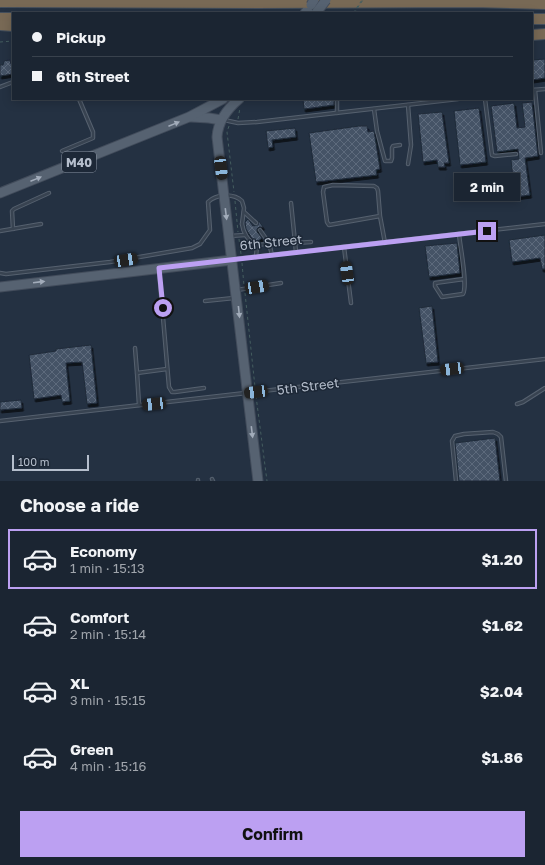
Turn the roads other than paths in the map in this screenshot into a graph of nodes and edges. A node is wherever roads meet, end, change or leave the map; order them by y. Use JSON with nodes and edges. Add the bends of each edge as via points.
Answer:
{"nodes":[{"id":1,"x":16,"y":0,"type":"edge"},
{"id":2,"x":314,"y":0,"type":"edge"},
{"id":3,"x":326,"y":0,"type":"edge"},
{"id":4,"x":0,"y":2,"type":"edge"},
{"id":5,"x":545,"y":4,"type":"edge"},
{"id":6,"x":306,"y":12,"type":"edge"},
{"id":7,"x":317,"y":12,"type":"edge"},
{"id":8,"x":0,"y":18,"type":"edge"},
{"id":9,"x":12,"y":18,"type":"edge"},
{"id":10,"x":533,"y":19,"type":"edge"},
{"id":11,"x":545,"y":19,"type":"edge"},
{"id":12,"x":0,"y":24,"type":"edge"},
{"id":13,"x":12,"y":26,"type":"edge"},
{"id":14,"x":545,"y":34,"type":"edge"},
{"id":15,"x":533,"y":35,"type":"edge"},
{"id":16,"x":12,"y":82,"type":"edge"},
{"id":17,"x":0,"y":87,"type":"edge"},
{"id":18,"x":545,"y":89,"type":"edge"},
{"id":19,"x":533,"y":90,"type":"edge"},
{"id":20,"x":79,"y":100,"type":"edge"},
{"id":21,"x":221,"y":100,"type":"edge"},
{"id":22,"x":337,"y":100,"type":"edge"},
{"id":23,"x":450,"y":100,"type":"edge"},
{"id":24,"x":485,"y":100,"type":"edge"},
{"id":25,"x":240,"y":103,"type":"edge"},
{"id":26,"x":408,"y":105,"type":"junction"},
{"id":27,"x":374,"y":109,"type":"junction"},
{"id":28,"x":337,"y":113,"type":"junction"},
{"id":29,"x":189,"y":117,"type":"junction"},
{"id":30,"x":221,"y":120,"type":"junction"},
{"id":31,"x":400,"y":145,"type":"dead end"},
{"id":32,"x":62,"y":151,"type":"dead end"},
{"id":33,"x":541,"y":153,"type":"dead end"},
{"id":34,"x":516,"y":154,"type":"dead end"},
{"id":35,"x":408,"y":164,"type":"dead end"},
{"id":36,"x":49,"y":193,"type":"dead end"},
{"id":37,"x":1,"y":194,"type":"edge"},
{"id":38,"x":224,"y":196,"type":"junction"},
{"id":39,"x":291,"y":203,"type":"dead end"},
{"id":40,"x":244,"y":212,"type":"junction"},
{"id":41,"x":380,"y":216,"type":"junction"},
{"id":42,"x":256,"y":223,"type":"dead end"},
{"id":43,"x":41,"y":224,"type":"dead end"},
{"id":44,"x":545,"y":224,"type":"edge"},
{"id":45,"x":13,"y":229,"type":"junction"},
{"id":46,"x":260,"y":230,"type":"dead end"},
{"id":47,"x":0,"y":231,"type":"edge"},
{"id":48,"x":459,"y":234,"type":"junction"},
{"id":49,"x":246,"y":235,"type":"junction"},
{"id":50,"x":229,"y":236,"type":"junction"},
{"id":51,"x":311,"y":242,"type":"dead end"},
{"id":52,"x":269,"y":243,"type":"junction"},
{"id":53,"x":295,"y":243,"type":"junction"},
{"id":54,"x":385,"y":243,"type":"junction"},
{"id":55,"x":257,"y":245,"type":"junction"},
{"id":56,"x":344,"y":247,"type":"junction"},
{"id":57,"x":296,"y":252,"type":"junction"},
{"id":58,"x":272,"y":255,"type":"junction"},
{"id":59,"x":256,"y":257,"type":"junction"},
{"id":60,"x":232,"y":260,"type":"junction"},
{"id":61,"x":159,"y":268,"type":"junction"},
{"id":62,"x":0,"y":273,"type":"edge"},
{"id":63,"x":464,"y":279,"type":"junction"},
{"id":64,"x":281,"y":283,"type":"dead end"},
{"id":65,"x":0,"y":287,"type":"edge"},
{"id":66,"x":237,"y":294,"type":"junction"},
{"id":67,"x":205,"y":301,"type":"dead end"},
{"id":68,"x":351,"y":303,"type":"dead end"},
{"id":69,"x":135,"y":348,"type":"dead end"},
{"id":70,"x":545,"y":359,"type":"edge"},
{"id":71,"x":167,"y":369,"type":"junction"},
{"id":72,"x":136,"y":373,"type":"junction"},
{"id":73,"x":204,"y":388,"type":"dead end"},
{"id":74,"x":545,"y":388,"type":"edge"},
{"id":75,"x":247,"y":393,"type":"junction"},
{"id":76,"x":517,"y":404,"type":"dead end"},
{"id":77,"x":139,"y":405,"type":"junction"},
{"id":78,"x":0,"y":421,"type":"edge"},
{"id":79,"x":258,"y":481,"type":"edge"},
{"id":80,"x":456,"y":481,"type":"edge"},
{"id":81,"x":506,"y":481,"type":"edge"}],
"edges":[{"from":1,"to":4,"type":"highway"},
{"from":2,"to":6,"type":"main road","bridge":true},
{"from":3,"to":7,"type":"main road","bridge":true},
{"from":4,"to":5,"type":"highway"},
{"from":8,"to":9,"type":"highway"},
{"from":10,"to":11,"type":"highway"},
{"from":12,"to":13,"type":"highway"},
{"from":14,"to":15,"type":"highway"},
{"from":16,"to":17,"type":"lane"},
{"from":18,"to":19,"type":"lane"},
{"from":19,"to":33,"type":"lane"},
{"from":20,"to":32,"type":"lane","via":[[94,138]]},
{"from":21,"to":29,"type":"main road","number":"M40"},
{"from":22,"to":28,"type":"lane"},
{"from":23,"to":26,"type":"lane"},
{"from":24,"to":34,"type":"lane","via":[[492,155]]},
{"from":25,"to":30,"type":"main road","via":[[225,113]]},
{"from":26,"to":27,"type":"lane"},
{"from":26,"to":35,"type":"lane","via":[[412,145]]},
{"from":27,"to":28,"type":"lane"},
{"from":27,"to":31,"type":"lane","via":[[385,161],[391,161],[393,146]]},
{"from":28,"to":30,"type":"lane","via":[[265,122]]},
{"from":29,"to":30,"type":"main road"},
{"from":37,"to":29,"type":"main road","number":"M40","one_way":true},
{"from":30,"to":38,"type":"main road","via":[[217,137]]},
{"from":36,"to":45,"type":"lane","via":[[12,211]]},
{"from":38,"to":40,"type":"lane","via":[[241,199]]},
{"from":38,"to":50,"type":"main road","one_way":true},
{"from":38,"to":62,"type":"lane","via":[[210,199],[208,202],[210,230],[200,244],[192,248],[110,262]]},
{"from":39,"to":53,"type":"lane"},
{"from":40,"to":42,"type":"lane"},
{"from":40,"to":49,"type":"lane","via":[[242,224]]},
{"from":41,"to":41,"type":"lane","via":[[329,225],[324,187],[374,186],[378,191]]},
{"from":41,"to":54,"type":"lane"},
{"from":43,"to":45,"type":"lane"},
{"from":44,"to":48,"type":"lane","name":"6th Street"},
{"from":45,"to":47,"type":"lane"},
{"from":46,"to":52,"type":"lane"},
{"from":48,"to":54,"type":"lane","name":"6th Street"},
{"from":48,"to":63,"type":"lane"},
{"from":49,"to":50,"type":"lane"},
{"from":49,"to":55,"type":"lane"},
{"from":50,"to":60,"type":"main road"},
{"from":51,"to":53,"type":"lane"},
{"from":52,"to":55,"type":"lane"},
{"from":52,"to":58,"type":"lane"},
{"from":53,"to":57,"type":"lane"},
{"from":54,"to":56,"type":"lane","name":"6th Street"},
{"from":55,"to":59,"type":"lane"},
{"from":56,"to":57,"type":"lane","name":"6th Street"},
{"from":56,"to":68,"type":"lane"},
{"from":57,"to":58,"type":"lane","name":"6th Street"},
{"from":58,"to":59,"type":"lane","name":"6th Street"},
{"from":59,"to":60,"type":"lane","name":"6th Street"},
{"from":60,"to":61,"type":"main road","name":"6th Street"},
{"from":60,"to":66,"type":"main road"},
{"from":65,"to":61,"type":"main road","name":"6th Street","one_way":true},
{"from":61,"to":71,"type":"lane"},
{"from":63,"to":63,"type":"lane","via":[[463,294],[442,297],[435,286],[436,283]]},
{"from":64,"to":66,"type":"lane"},
{"from":66,"to":67,"type":"lane"},
{"from":66,"to":75,"type":"main road","one_way":true},
{"from":69,"to":72,"type":"lane"},
{"from":70,"to":75,"type":"lane","name":"5th Street"},
{"from":71,"to":72,"type":"lane"},
{"from":71,"to":73,"type":"lane","via":[[169,388],[172,392]]},
{"from":72,"to":77,"type":"lane"},
{"from":74,"to":76,"type":"lane"},
{"from":75,"to":77,"type":"lane","name":"5th Street"},
{"from":75,"to":79,"type":"main road","one_way":true},
{"from":77,"to":78,"type":"lane","name":"5th Street"},
{"from":80,"to":81,"type":"lane","via":[[452,441],[455,436],[493,432],[501,437]]}]}
